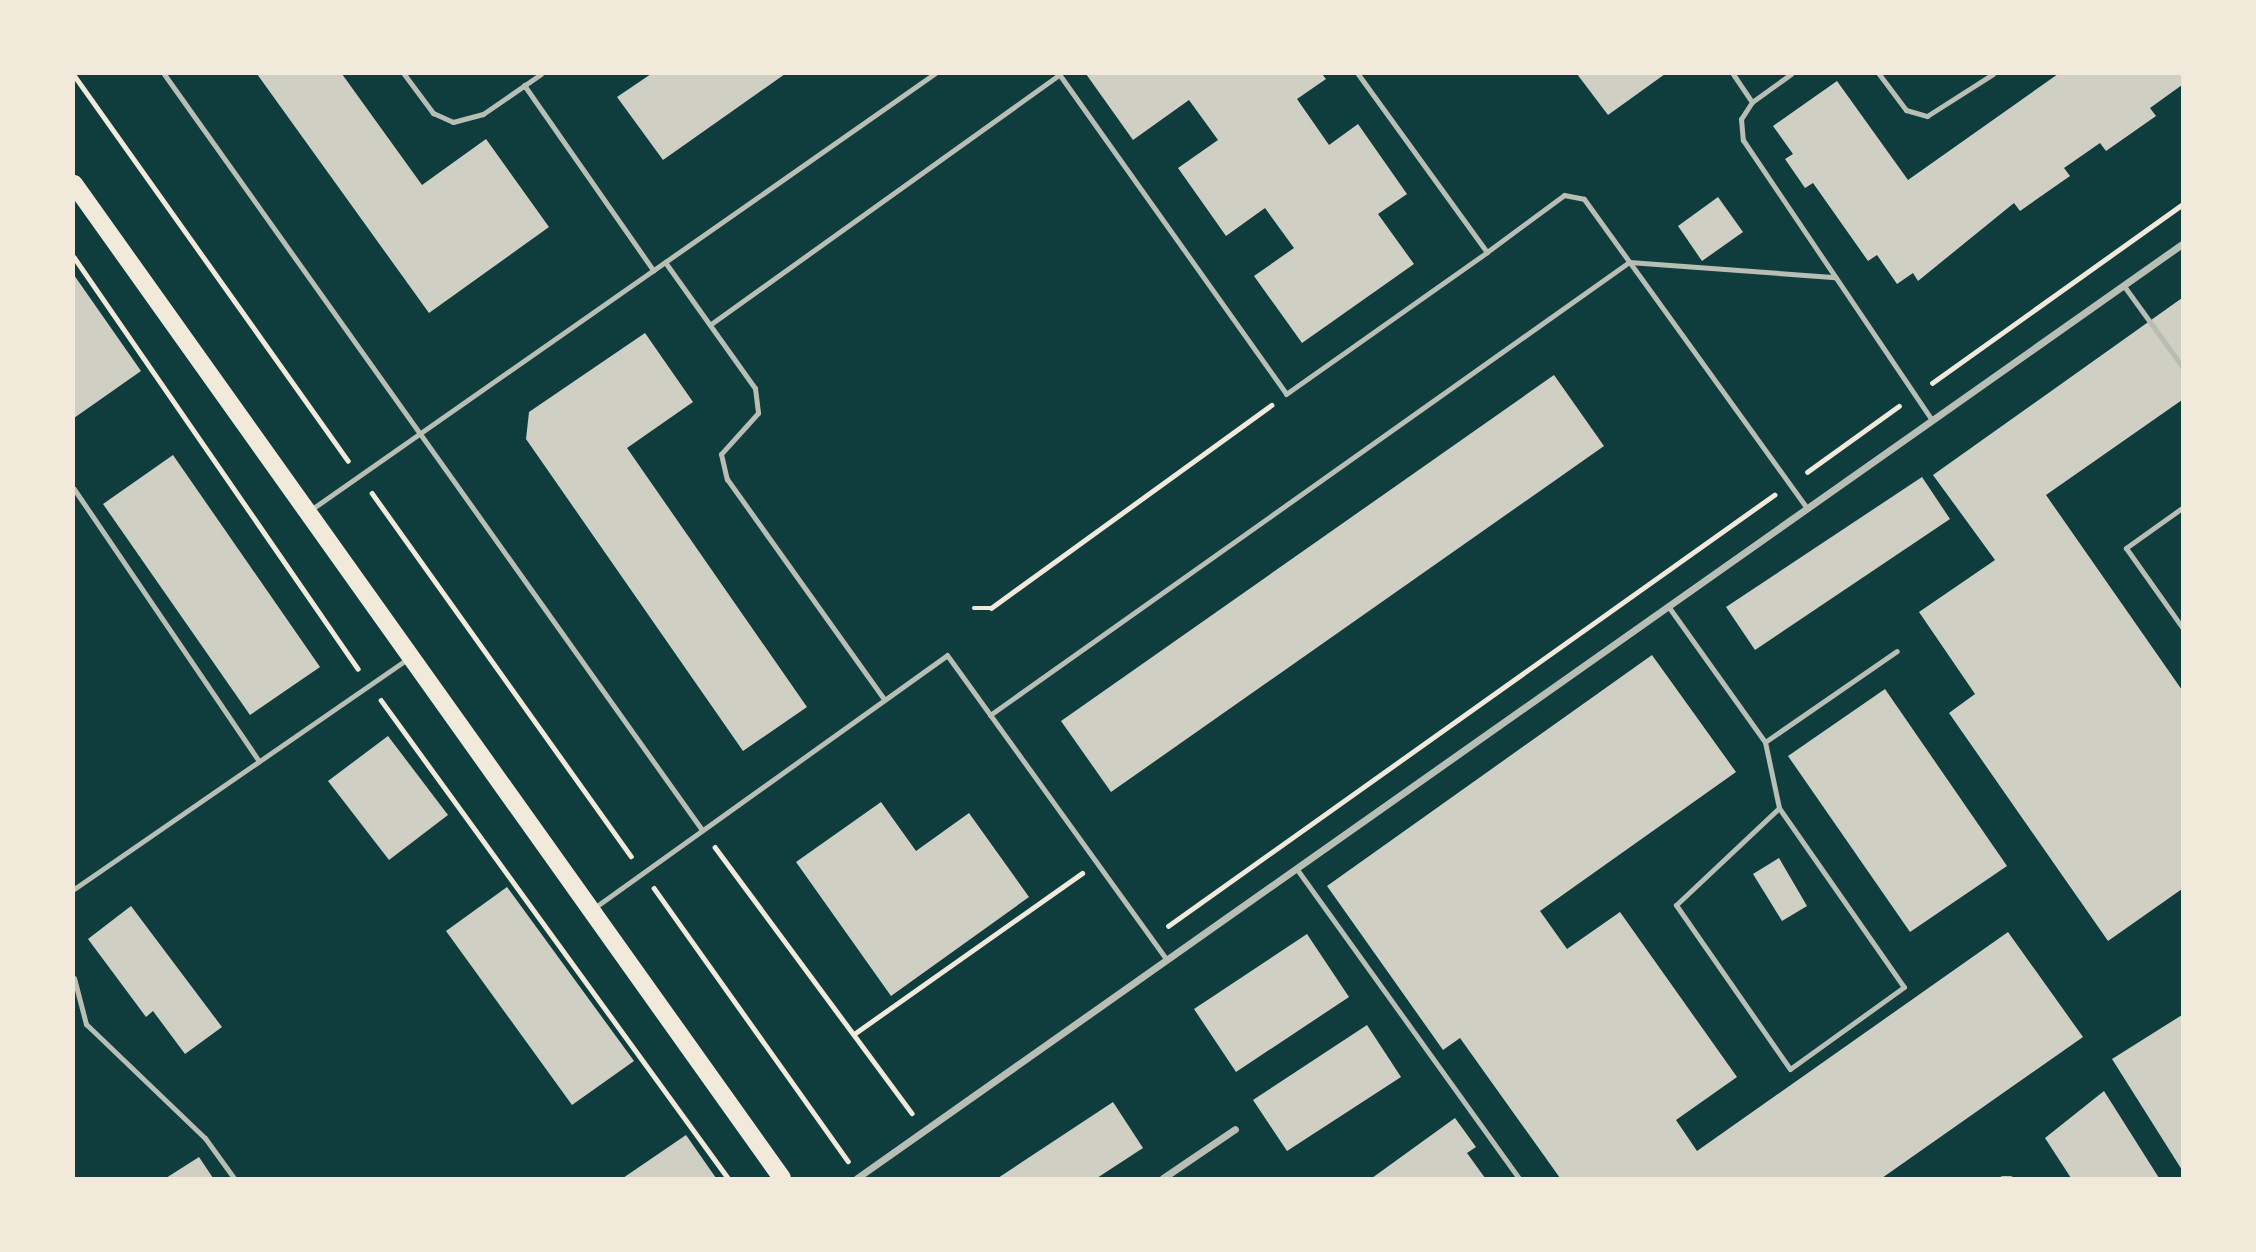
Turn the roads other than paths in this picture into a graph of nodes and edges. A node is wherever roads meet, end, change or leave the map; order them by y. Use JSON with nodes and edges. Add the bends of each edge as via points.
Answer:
{"nodes":[{"id":1,"x":164,"y":74,"type":"edge"},
{"id":2,"x":404,"y":74,"type":"edge"},
{"id":3,"x":541,"y":74,"type":"edge"},
{"id":4,"x":934,"y":74,"type":"edge"},
{"id":5,"x":1060,"y":74,"type":"edge"},
{"id":6,"x":1358,"y":74,"type":"edge"},
{"id":7,"x":1733,"y":74,"type":"edge"},
{"id":8,"x":1791,"y":74,"type":"edge"},
{"id":9,"x":1879,"y":74,"type":"edge"},
{"id":10,"x":1993,"y":74,"type":"edge"},
{"id":11,"x":524,"y":85,"type":"junction"},
{"id":12,"x":1752,"y":102,"type":"junction"},
{"id":13,"x":74,"y":184,"type":"edge"},
{"id":14,"x":2182,"y":244,"type":"edge"},
{"id":15,"x":1487,"y":252,"type":"junction"},
{"id":16,"x":665,"y":262,"type":"junction"},
{"id":17,"x":1629,"y":262,"type":"junction"},
{"id":18,"x":653,"y":270,"type":"junction"},
{"id":19,"x":1835,"y":277,"type":"junction"},
{"id":20,"x":2124,"y":285,"type":"junction"},
{"id":21,"x":711,"y":324,"type":"junction"},
{"id":22,"x":2182,"y":366,"type":"edge"},
{"id":23,"x":1933,"y":419,"type":"junction"},
{"id":24,"x":418,"y":434,"type":"junction"},
{"id":25,"x":74,"y":489,"type":"edge"},
{"id":26,"x":1807,"y":508,"type":"junction"},
{"id":27,"x":2182,"y":508,"type":"edge"},
{"id":28,"x":307,"y":512,"type":"junction"},
{"id":29,"x":1668,"y":606,"type":"junction"},
{"id":30,"x":2182,"y":627,"type":"edge"},
{"id":31,"x":1897,"y":651,"type":"dead end"},
{"id":32,"x":410,"y":657,"type":"junction"},
{"id":33,"x":884,"y":699,"type":"junction"},
{"id":34,"x":990,"y":715,"type":"junction"},
{"id":35,"x":1765,"y":742,"type":"junction"},
{"id":36,"x":259,"y":761,"type":"junction"},
{"id":37,"x":1779,"y":808,"type":"junction"},
{"id":38,"x":702,"y":830,"type":"junction"},
{"id":39,"x":1296,"y":869,"type":"junction"},
{"id":40,"x":74,"y":889,"type":"edge"},
{"id":41,"x":589,"y":912,"type":"junction"},
{"id":42,"x":1167,"y":960,"type":"junction"},
{"id":43,"x":74,"y":978,"type":"edge"},
{"id":44,"x":1236,"y":1129,"type":"dead end"},
{"id":45,"x":858,"y":1177,"type":"edge"},
{"id":46,"x":234,"y":1178,"type":"edge"},
{"id":47,"x":782,"y":1178,"type":"edge"},
{"id":48,"x":1163,"y":1178,"type":"edge"},
{"id":49,"x":1519,"y":1178,"type":"edge"},
{"id":50,"x":2002,"y":1178,"type":"edge"},
{"id":51,"x":2010,"y":1178,"type":"edge"}],
"edges":[{"from":1,"to":24,"type":"lane"},
{"from":2,"to":11,"type":"lane","via":[[433,113],[453,122],[474,120]]},
{"from":3,"to":11,"type":"lane"},
{"from":4,"to":16,"type":"lane"},
{"from":5,"to":15,"type":"lane","via":[[1286,394]]},
{"from":5,"to":21,"type":"lane"},
{"from":6,"to":15,"type":"lane"},
{"from":7,"to":12,"type":"lane"},
{"from":8,"to":12,"type":"lane"},
{"from":9,"to":10,"type":"lane","via":[[1906,110],[1927,116]]},
{"from":11,"to":18,"type":"lane"},
{"from":12,"to":19,"type":"lane","via":[[1741,119],[1743,141]]},
{"from":13,"to":28,"type":"main road"},
{"from":14,"to":20,"type":"street"},
{"from":15,"to":17,"type":"lane","via":[[1564,195],[1584,199]]},
{"from":16,"to":18,"type":"lane"},
{"from":16,"to":21,"type":"lane"},
{"from":17,"to":19,"type":"lane"},
{"from":17,"to":26,"type":"lane"},
{"from":17,"to":34,"type":"lane"},
{"from":18,"to":24,"type":"lane"},
{"from":19,"to":23,"type":"lane"},
{"from":20,"to":22,"type":"lane"},
{"from":20,"to":23,"type":"street"},
{"from":21,"to":33,"type":"lane","via":[[759,401],[750,424],[721,454],[727,479]]},
{"from":23,"to":26,"type":"street"},
{"from":24,"to":28,"type":"lane"},
{"from":24,"to":38,"type":"lane"},
{"from":25,"to":36,"type":"lane"},
{"from":26,"to":29,"type":"street"},
{"from":27,"to":30,"type":"lane","via":[[2126,548]]},
{"from":28,"to":32,"type":"main road"},
{"from":29,"to":35,"type":"lane"},
{"from":29,"to":39,"type":"street"},
{"from":31,"to":35,"type":"lane"},
{"from":32,"to":36,"type":"lane"},
{"from":32,"to":41,"type":"main road"},
{"from":33,"to":34,"type":"lane","via":[[947,654]]},
{"from":33,"to":38,"type":"lane"},
{"from":34,"to":42,"type":"lane"},
{"from":35,"to":37,"type":"lane"},
{"from":36,"to":40,"type":"lane"},
{"from":37,"to":37,"type":"lane","via":[[1904,987],[1790,1069],[1676,905]]},
{"from":38,"to":41,"type":"lane"},
{"from":39,"to":42,"type":"street"},
{"from":39,"to":49,"type":"lane"},
{"from":41,"to":47,"type":"main road"},
{"from":42,"to":45,"type":"street"},
{"from":43,"to":46,"type":"lane","via":[[86,1024],[205,1138]]},
{"from":44,"to":48,"type":"street"},
{"from":50,"to":51,"type":"lane"}]}
